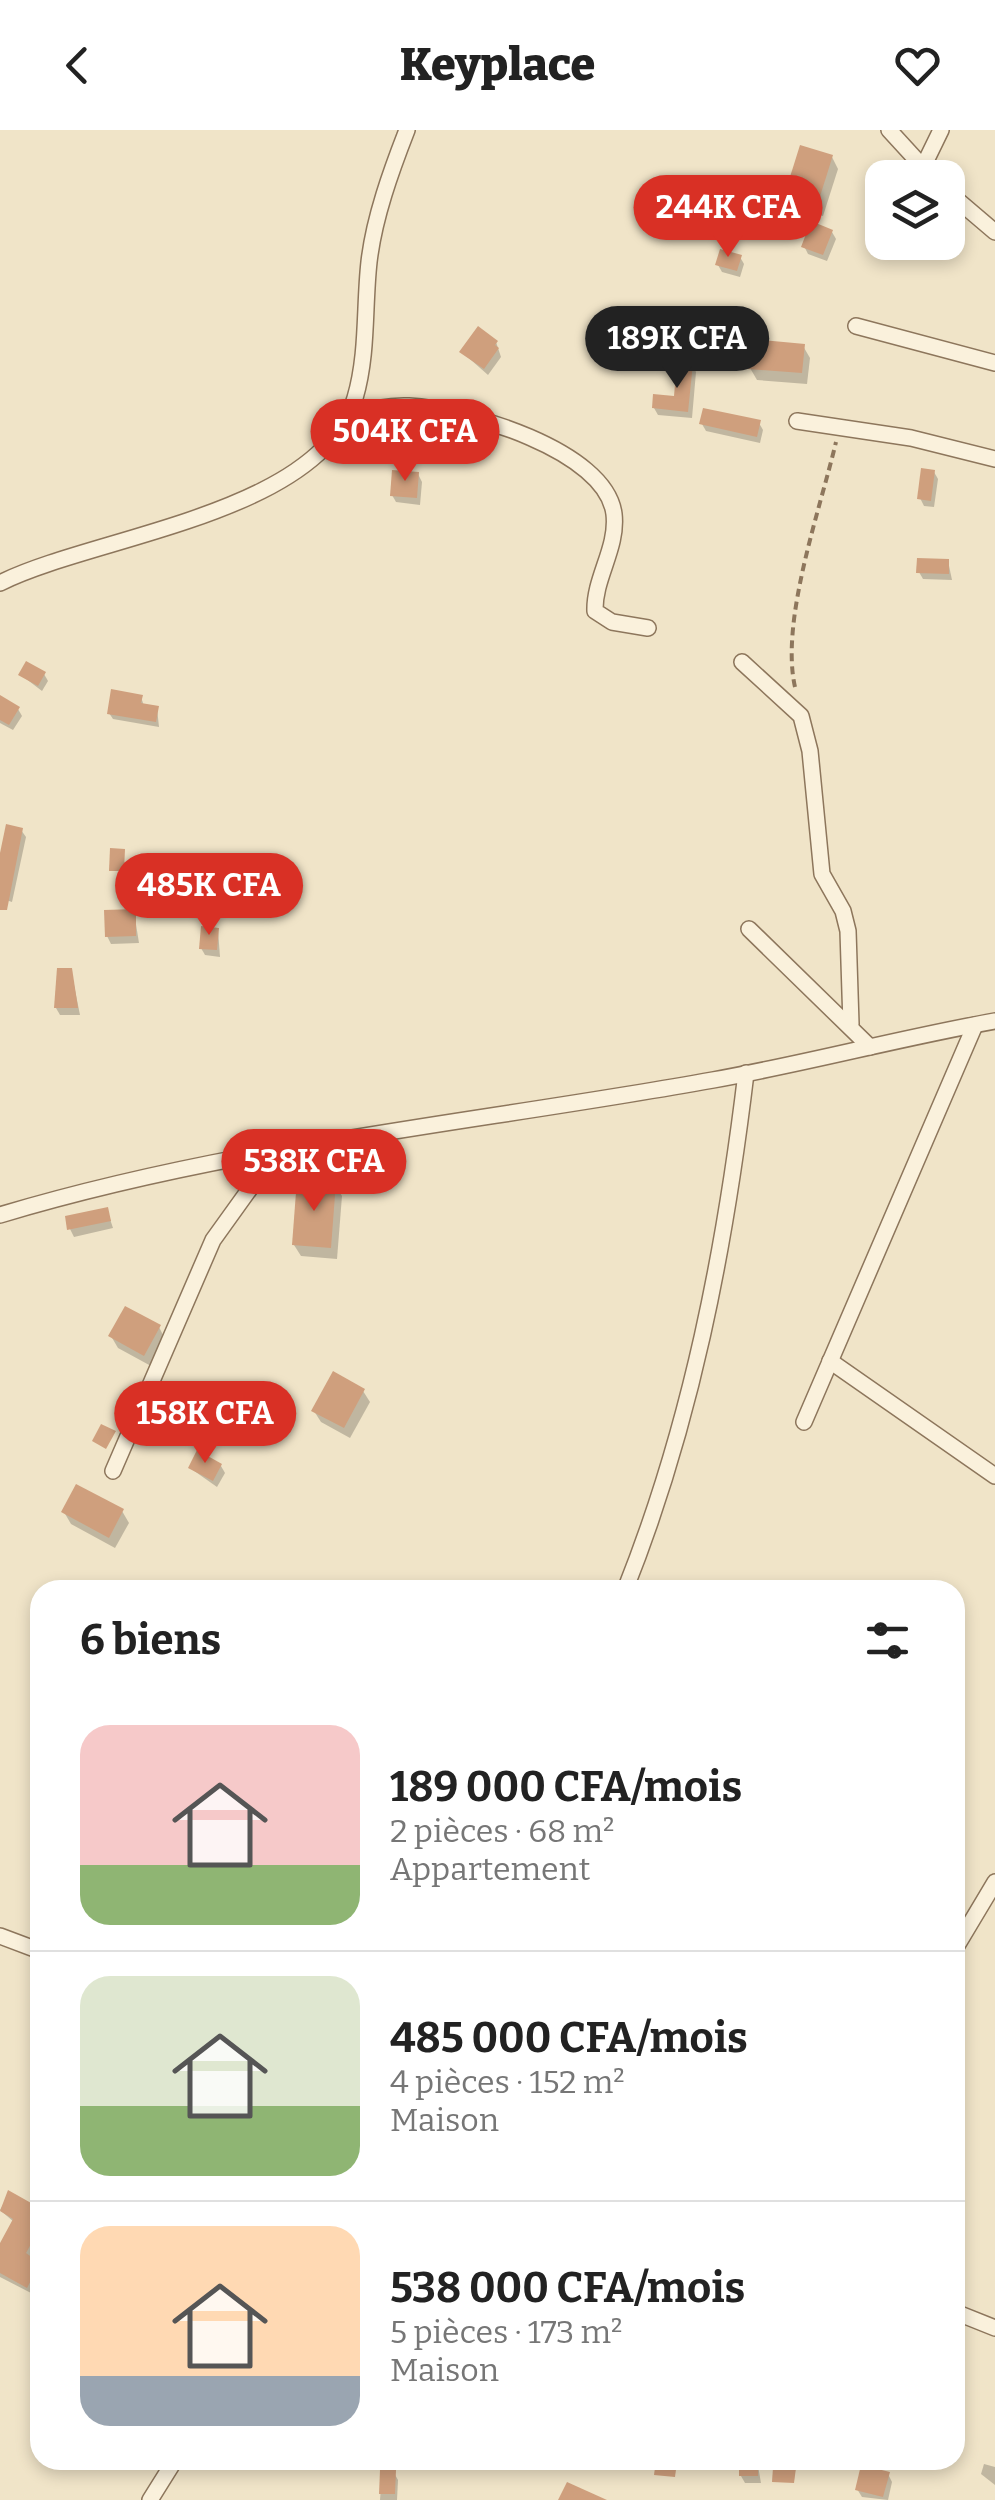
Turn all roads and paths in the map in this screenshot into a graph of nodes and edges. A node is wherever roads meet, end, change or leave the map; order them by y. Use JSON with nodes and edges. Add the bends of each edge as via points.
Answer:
{"nodes":[{"id":1,"x":407,"y":130,"type":"edge"},
{"id":2,"x":889,"y":130,"type":"edge"},
{"id":3,"x":941,"y":130,"type":"edge"},
{"id":4,"x":917,"y":160,"type":"edge"},
{"id":5,"x":932,"y":160,"type":"edge"},
{"id":6,"x":965,"y":206,"type":"edge"},
{"id":7,"x":995,"y":232,"type":"edge"},
{"id":8,"x":856,"y":326,"type":"dead end"},
{"id":9,"x":995,"y":363,"type":"edge"},
{"id":10,"x":349,"y":416,"type":"junction"},
{"id":11,"x":797,"y":421,"type":"dead end"},
{"id":12,"x":839,"y":430,"type":"junction"},
{"id":13,"x":995,"y":458,"type":"edge"},
{"id":14,"x":0,"y":582,"type":"edge"},
{"id":15,"x":648,"y":628,"type":"dead end"},
{"id":16,"x":742,"y":662,"type":"dead end"},
{"id":17,"x":801,"y":716,"type":"junction"},
{"id":18,"x":749,"y":929,"type":"dead end"},
{"id":19,"x":995,"y":1022,"type":"edge"},
{"id":20,"x":851,"y":1024,"type":"junction"},
{"id":21,"x":975,"y":1025,"type":"junction"},
{"id":22,"x":870,"y":1047,"type":"junction"},
{"id":23,"x":746,"y":1073,"type":"junction"},
{"id":24,"x":276,"y":1152,"type":"junction"},
{"id":25,"x":0,"y":1215,"type":"edge"},
{"id":26,"x":830,"y":1361,"type":"junction"},
{"id":27,"x":804,"y":1422,"type":"dead end"},
{"id":28,"x":113,"y":1471,"type":"dead end"},
{"id":29,"x":995,"y":1476,"type":"edge"},
{"id":30,"x":628,"y":1580,"type":"edge"},
{"id":31,"x":995,"y":1882,"type":"edge"},
{"id":32,"x":965,"y":1932,"type":"edge"},
{"id":33,"x":0,"y":1936,"type":"edge"},
{"id":34,"x":30,"y":1947,"type":"edge"},
{"id":35,"x":965,"y":2316,"type":"edge"},
{"id":36,"x":995,"y":2328,"type":"edge"},
{"id":37,"x":169,"y":2470,"type":"edge"},
{"id":38,"x":150,"y":2500,"type":"edge"}],
"edges":[{"from":1,"to":10,"type":"street","via":[[369,258],[364,348]]},
{"from":2,"to":4,"type":"street"},
{"from":3,"to":5,"type":"street"},
{"from":6,"to":7,"type":"street"},
{"from":8,"to":9,"type":"street"},
{"from":10,"to":14,"type":"street","via":[[296,469],[239,503]]},
{"from":10,"to":15,"type":"street","via":[[410,406],[460,415],[579,463],[606,486],[614,515],[596,611],[612,622]]},
{"from":11,"to":12,"type":"street"},
{"from":12,"to":13,"type":"street"},
{"from":12,"to":17,"type":"path","via":[[792,625],[790,663]]},
{"from":16,"to":17,"type":"street"},
{"from":17,"to":20,"type":"street","via":[[822,874],[848,931]]},
{"from":18,"to":20,"type":"street"},
{"from":19,"to":21,"type":"street"},
{"from":20,"to":22,"type":"street"},
{"from":21,"to":22,"type":"street"},
{"from":21,"to":26,"type":"street"},
{"from":22,"to":23,"type":"street"},
{"from":23,"to":24,"type":"street"},
{"from":23,"to":30,"type":"street","via":[[702,1344]]},
{"from":24,"to":25,"type":"street"},
{"from":24,"to":28,"type":"street","via":[[213,1240]]},
{"from":26,"to":27,"type":"street"},
{"from":26,"to":29,"type":"street"},
{"from":31,"to":32,"type":"street"},
{"from":33,"to":34,"type":"street"},
{"from":35,"to":36,"type":"street"},
{"from":37,"to":38,"type":"street"}]}
